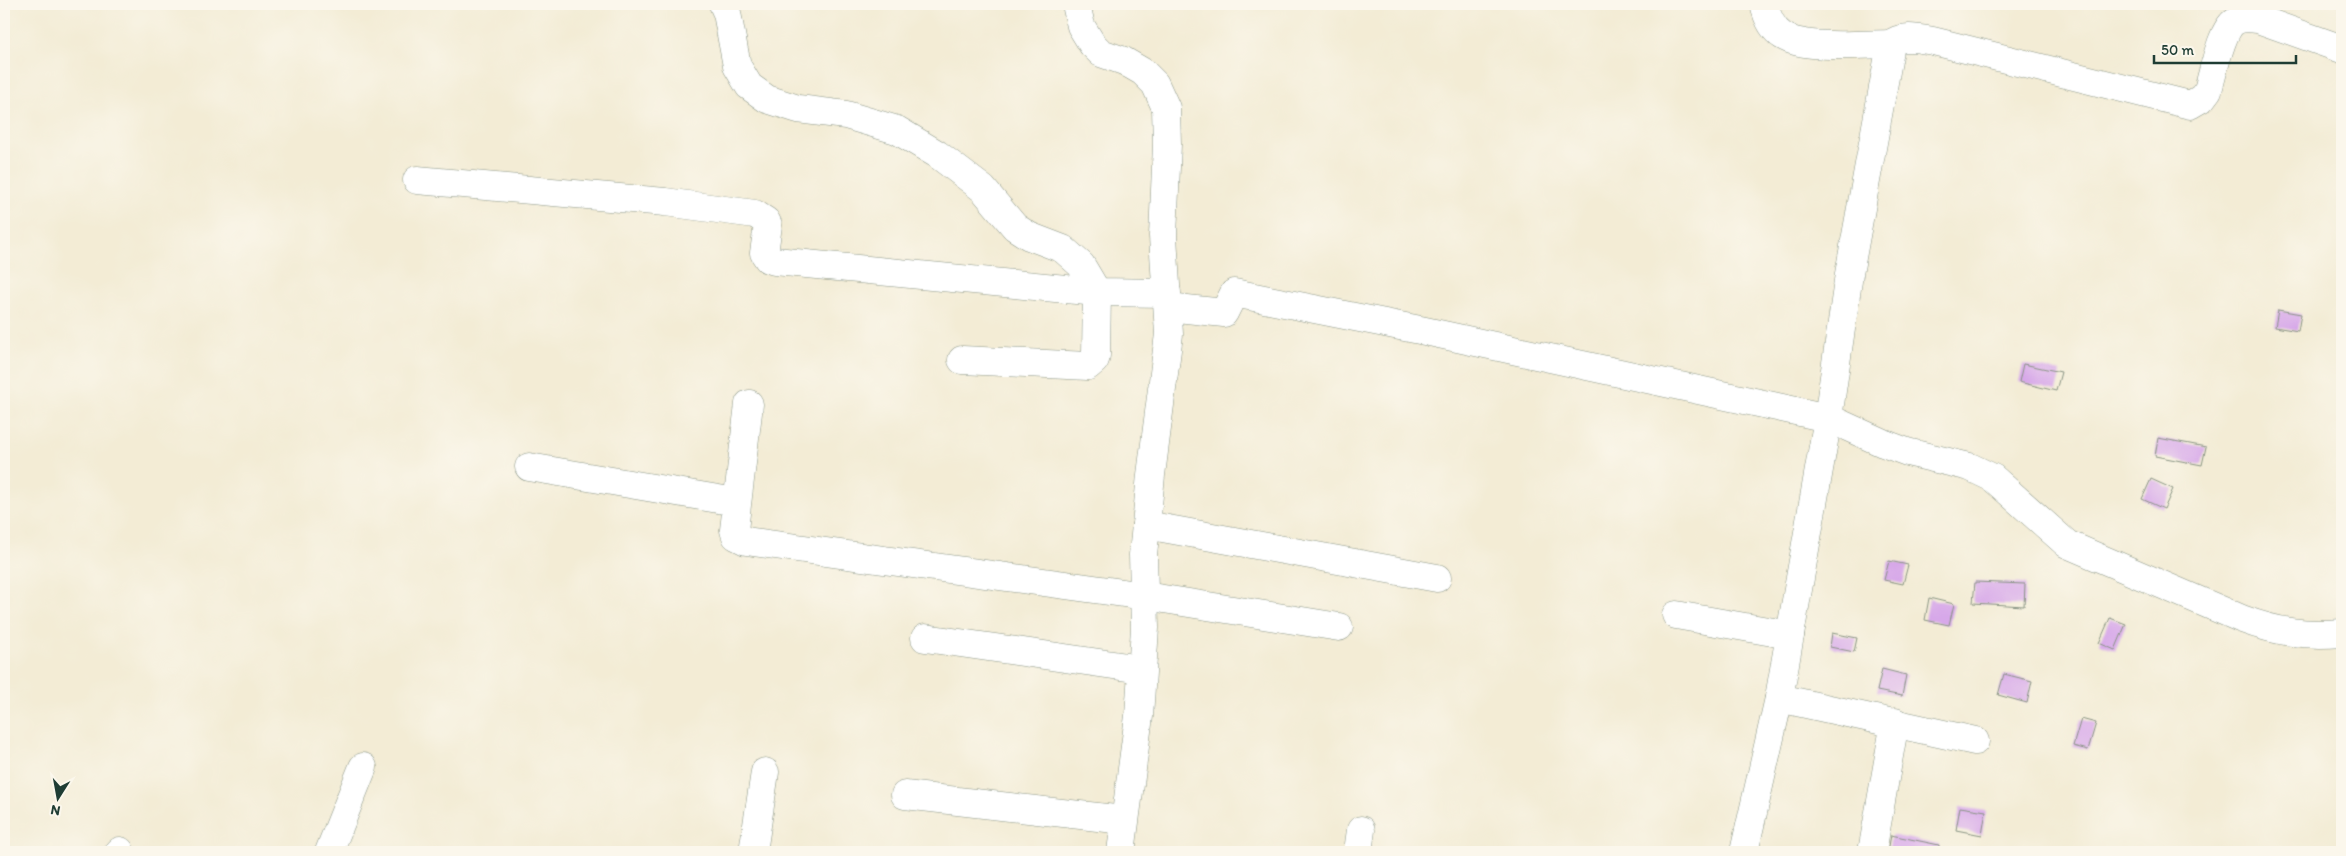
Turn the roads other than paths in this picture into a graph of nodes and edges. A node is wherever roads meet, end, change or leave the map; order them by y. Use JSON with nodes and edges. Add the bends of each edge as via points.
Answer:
{"nodes":[{"id":1,"x":723,"y":4,"type":"edge"},
{"id":2,"x":1076,"y":4,"type":"edge"},
{"id":3,"x":1764,"y":4,"type":"edge"},
{"id":4,"x":1891,"y":44,"type":"junction"},
{"id":5,"x":2342,"y":49,"type":"edge"},
{"id":6,"x":417,"y":180,"type":"dead end"},
{"id":7,"x":1097,"y":292,"type":"junction"},
{"id":8,"x":1168,"y":300,"type":"junction"},
{"id":9,"x":962,"y":360,"type":"dead end"},
{"id":10,"x":749,"y":404,"type":"dead end"},
{"id":11,"x":1828,"y":418,"type":"junction"},
{"id":12,"x":528,"y":467,"type":"dead end"},
{"id":13,"x":736,"y":502,"type":"junction"},
{"id":14,"x":1146,"y":525,"type":"junction"},
{"id":15,"x":1437,"y":578,"type":"dead end"},
{"id":16,"x":1144,"y":596,"type":"junction"},
{"id":17,"x":1676,"y":615,"type":"dead end"},
{"id":18,"x":1339,"y":627,"type":"dead end"},
{"id":19,"x":2342,"y":633,"type":"edge"},
{"id":20,"x":1790,"y":635,"type":"junction"},
{"id":21,"x":926,"y":638,"type":"dead end"},
{"id":22,"x":1141,"y":669,"type":"junction"},
{"id":23,"x":1779,"y":698,"type":"junction"},
{"id":24,"x":1895,"y":722,"type":"junction"},
{"id":25,"x":1975,"y":741,"type":"dead end"},
{"id":26,"x":363,"y":766,"type":"dead end"},
{"id":27,"x":765,"y":772,"type":"dead end"},
{"id":28,"x":905,"y":795,"type":"dead end"},
{"id":29,"x":1124,"y":820,"type":"junction"},
{"id":30,"x":329,"y":852,"type":"edge"},
{"id":31,"x":753,"y":852,"type":"edge"},
{"id":32,"x":1121,"y":852,"type":"edge"},
{"id":33,"x":1744,"y":852,"type":"edge"},
{"id":34,"x":1872,"y":852,"type":"edge"}],
"edges":[{"from":1,"to":7,"type":"street","via":[[738,66],[749,86],[767,99],[798,109],[846,115],[897,130],[913,139],[983,189],[1015,227],[1062,249],[1081,265]]},
{"from":2,"to":8,"type":"street","via":[[1081,26],[1092,44],[1101,53],[1143,72],[1163,97],[1166,108],[1163,236]]},
{"from":3,"to":4,"type":"street","via":[[1771,24],[1784,36],[1799,43]]},
{"from":4,"to":5,"type":"street","via":[[1901,39],[1933,41],[2190,105],[2208,90],[2225,36],[2236,20],[2258,19]]},
{"from":4,"to":11,"type":"street","via":[[1851,264]]},
{"from":6,"to":7,"type":"street","via":[[665,202],[755,214],[768,225],[764,253],[774,261]]},
{"from":7,"to":8,"type":"street"},
{"from":7,"to":9,"type":"street","via":[[1096,355],[1088,366]]},
{"from":8,"to":11,"type":"street","via":[[1224,313],[1234,293]]},
{"from":8,"to":14,"type":"street","via":[[1169,334]]},
{"from":10,"to":13,"type":"street"},
{"from":11,"to":19,"type":"street","via":[[1907,452],[1970,467],[1993,478],[2067,544],[2242,619],[2279,631]]},
{"from":11,"to":20,"type":"street"},
{"from":12,"to":13,"type":"street"},
{"from":13,"to":16,"type":"street","via":[[734,530],[736,536],[746,541]]},
{"from":14,"to":15,"type":"street"},
{"from":14,"to":16,"type":"street"},
{"from":16,"to":18,"type":"street"},
{"from":16,"to":22,"type":"street"},
{"from":17,"to":20,"type":"street"},
{"from":20,"to":23,"type":"street"},
{"from":21,"to":22,"type":"street"},
{"from":22,"to":29,"type":"street","via":[[1139,716]]},
{"from":23,"to":24,"type":"street"},
{"from":23,"to":33,"type":"street"},
{"from":24,"to":25,"type":"street"},
{"from":24,"to":34,"type":"street"},
{"from":26,"to":30,"type":"street"},
{"from":27,"to":31,"type":"street"},
{"from":28,"to":29,"type":"street"},
{"from":29,"to":32,"type":"street"}]}
